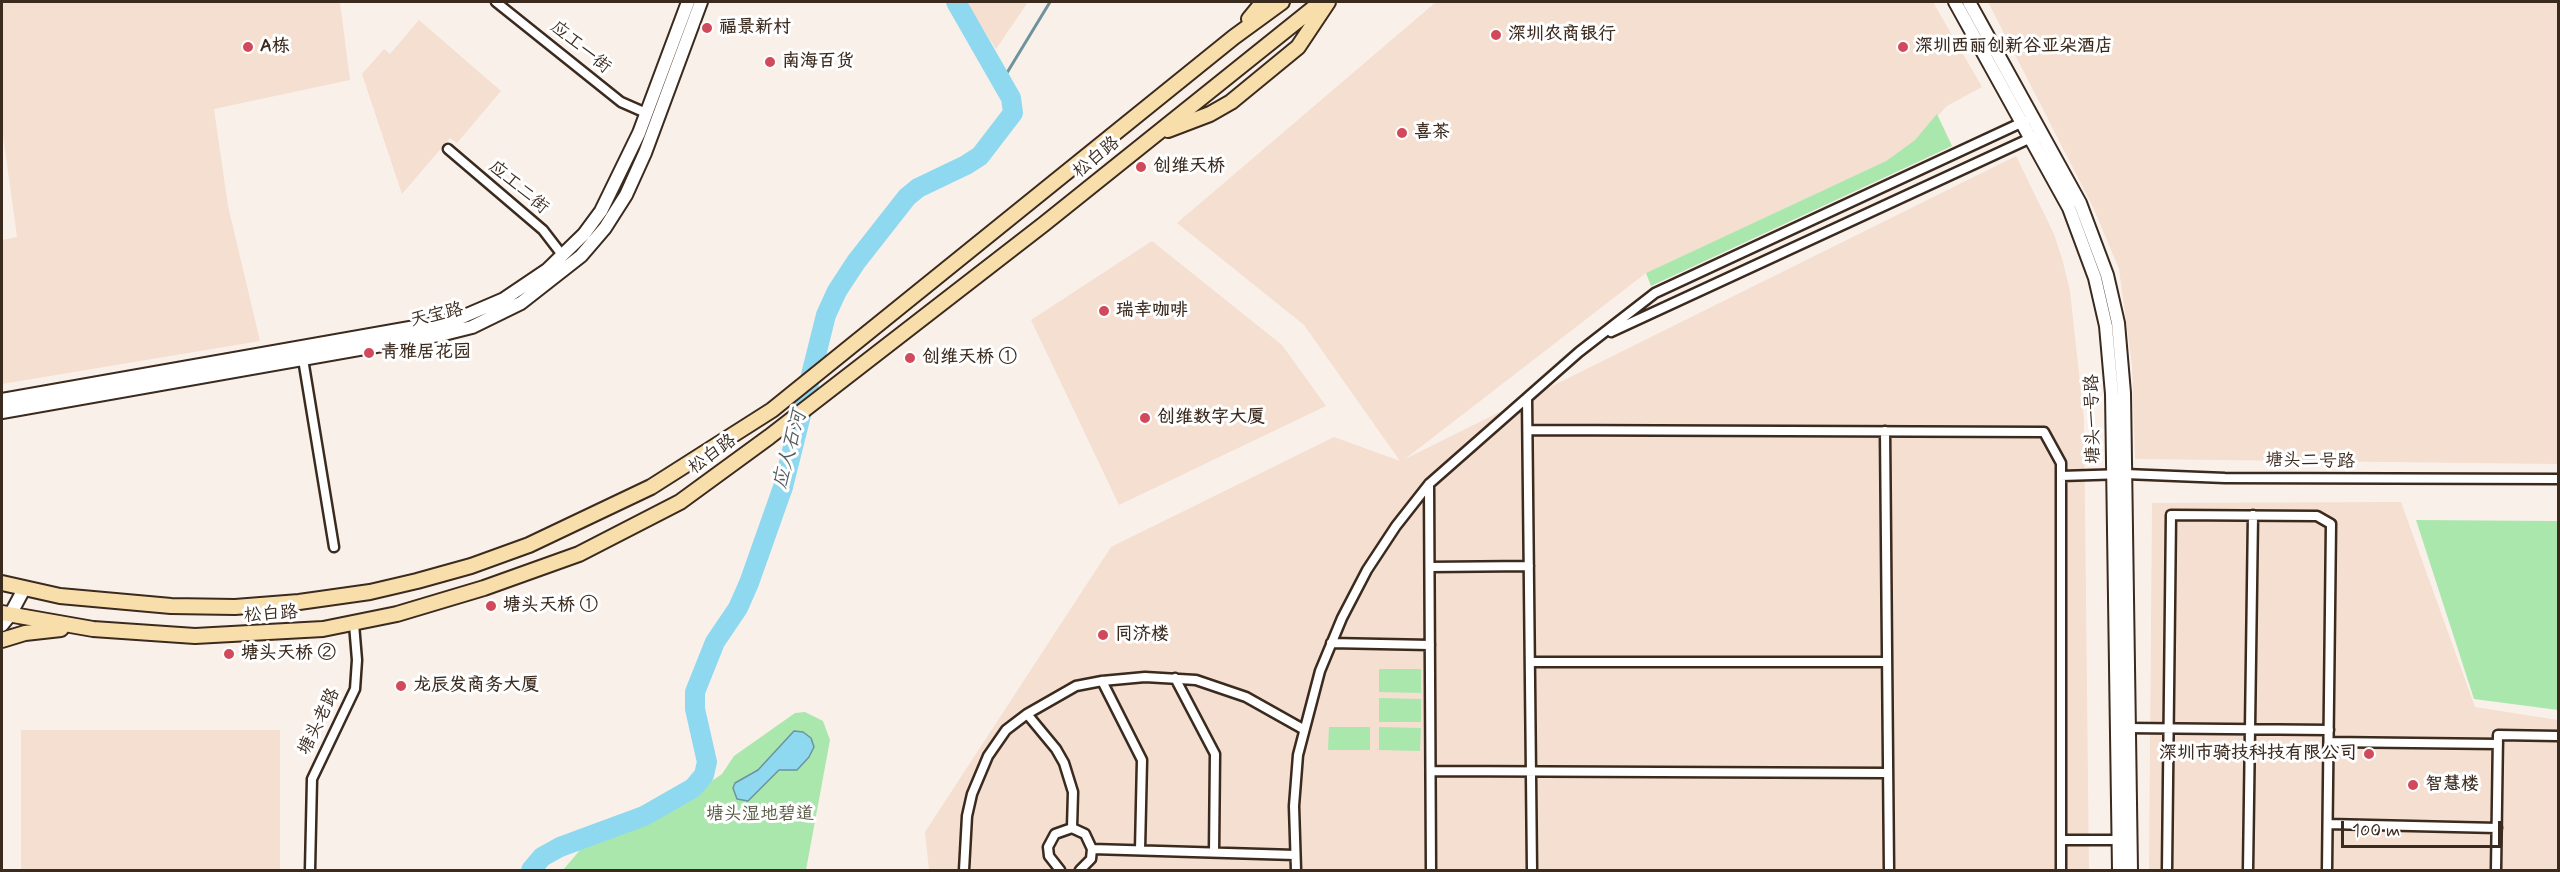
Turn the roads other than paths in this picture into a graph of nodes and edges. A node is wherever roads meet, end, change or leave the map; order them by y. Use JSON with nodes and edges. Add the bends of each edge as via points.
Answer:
{"nodes":[{"id":1,"x":496,"y":2,"type":"edge"},
{"id":2,"x":688,"y":2,"type":"edge"},
{"id":3,"x":701,"y":2,"type":"edge"},
{"id":4,"x":1263,"y":2,"type":"edge"},
{"id":5,"x":1282,"y":2,"type":"edge"},
{"id":6,"x":1321,"y":2,"type":"edge"},
{"id":7,"x":1328,"y":2,"type":"edge"},
{"id":8,"x":1955,"y":2,"type":"edge"},
{"id":9,"x":1969,"y":2,"type":"edge"},
{"id":10,"x":1234,"y":37,"type":"junction"},
{"id":11,"x":646,"y":113,"type":"junction"},
{"id":12,"x":2028,"y":119,"type":"junction"},
{"id":13,"x":1155,"y":135,"type":"junction"},
{"id":14,"x":2037,"y":135,"type":"junction"},
{"id":15,"x":447,"y":149,"type":"dead end"},
{"id":16,"x":563,"y":256,"type":"junction"},
{"id":17,"x":1597,"y":339,"type":"junction"},
{"id":18,"x":303,"y":359,"type":"junction"},
{"id":19,"x":1527,"y":399,"type":"junction"},
{"id":20,"x":2,"y":400,"type":"edge"},
{"id":21,"x":2,"y":412,"type":"edge"},
{"id":22,"x":1528,"y":430,"type":"junction"},
{"id":23,"x":1885,"y":431,"type":"junction"},
{"id":24,"x":2119,"y":474,"type":"junction"},
{"id":25,"x":2061,"y":476,"type":"junction"},
{"id":26,"x":2559,"y":479,"type":"edge"},
{"id":27,"x":1429,"y":484,"type":"junction"},
{"id":28,"x":2253,"y":515,"type":"junction"},
{"id":29,"x":334,"y":547,"type":"dead end"},
{"id":30,"x":1529,"y":566,"type":"junction"},
{"id":31,"x":1430,"y":567,"type":"junction"},
{"id":32,"x":2,"y":583,"type":"edge"},
{"id":33,"x":24,"y":589,"type":"junction"},
{"id":34,"x":4,"y":615,"type":"edge"},
{"id":35,"x":354,"y":624,"type":"junction"},
{"id":36,"x":93,"y":629,"type":"junction"},
{"id":37,"x":2,"y":640,"type":"edge"},
{"id":38,"x":1331,"y":643,"type":"junction"},
{"id":39,"x":1430,"y":645,"type":"junction"},
{"id":40,"x":1530,"y":662,"type":"junction"},
{"id":41,"x":1887,"y":662,"type":"junction"},
{"id":42,"x":1175,"y":678,"type":"junction"},
{"id":43,"x":1102,"y":681,"type":"junction"},
{"id":44,"x":1027,"y":714,"type":"junction"},
{"id":45,"x":2123,"y":728,"type":"junction"},
{"id":46,"x":1303,"y":729,"type":"junction"},
{"id":47,"x":2169,"y":729,"type":"junction"},
{"id":48,"x":2250,"y":729,"type":"junction"},
{"id":49,"x":2329,"y":730,"type":"junction"},
{"id":50,"x":2559,"y":736,"type":"edge"},
{"id":51,"x":2329,"y":742,"type":"junction"},
{"id":52,"x":2498,"y":744,"type":"junction"},
{"id":53,"x":1431,"y":771,"type":"junction"},
{"id":54,"x":1531,"y":772,"type":"junction"},
{"id":55,"x":1888,"y":772,"type":"junction"},
{"id":56,"x":2328,"y":824,"type":"junction"},
{"id":57,"x":1072,"y":828,"type":"junction"},
{"id":58,"x":2497,"y":828,"type":"junction"},
{"id":59,"x":2061,"y":840,"type":"junction"},
{"id":60,"x":2124,"y":840,"type":"junction"},
{"id":61,"x":1092,"y":849,"type":"junction"},
{"id":62,"x":1140,"y":850,"type":"junction"},
{"id":63,"x":1214,"y":852,"type":"junction"},
{"id":64,"x":1295,"y":855,"type":"junction"},
{"id":65,"x":1085,"y":869,"type":"edge"},
{"id":66,"x":310,"y":870,"type":"edge"},
{"id":67,"x":964,"y":870,"type":"edge"},
{"id":68,"x":1060,"y":870,"type":"edge"},
{"id":69,"x":1296,"y":870,"type":"edge"},
{"id":70,"x":1431,"y":870,"type":"edge"},
{"id":71,"x":1532,"y":870,"type":"edge"},
{"id":72,"x":1889,"y":870,"type":"edge"},
{"id":73,"x":2061,"y":870,"type":"edge"},
{"id":74,"x":2119,"y":870,"type":"edge"},
{"id":75,"x":2131,"y":870,"type":"edge"},
{"id":76,"x":2167,"y":870,"type":"edge"},
{"id":77,"x":2248,"y":870,"type":"edge"},
{"id":78,"x":2327,"y":870,"type":"edge"},
{"id":79,"x":2496,"y":870,"type":"edge"}],
"edges":[{"from":1,"to":11,"type":"street","name":"应工一街","via":[[621,102]]},
{"from":2,"to":11,"type":"street","name":"天宝路"},
{"from":3,"to":18,"type":"street","name":"天宝路","via":[[626,195],[581,256],[521,303],[472,327]]},
{"from":4,"to":10,"type":"main road"},
{"from":5,"to":10,"type":"main road","name":"松白路"},
{"from":6,"to":13,"type":"main road","name":"松白路"},
{"from":7,"to":13,"type":"main road","via":[[1298,47],[1231,102]]},
{"from":8,"to":12,"type":"street","name":"塘头一号路"},
{"from":9,"to":12,"type":"street","name":"塘头一号路"},
{"from":10,"to":33,"type":"main road","name":"松白路","via":[[772,410],[641,492],[529,545],[417,581],[299,602],[235,607],[114,602]]},
{"from":11,"to":16,"type":"street","name":"天宝路","via":[[601,211]]},
{"from":12,"to":14,"type":"street","name":"塘头一号路"},
{"from":12,"to":17,"type":"street","via":[[1654,293]]},
{"from":13,"to":35,"type":"main road","name":"松白路","via":[[825,395],[680,502],[579,554],[484,588]]},
{"from":14,"to":17,"type":"street"},
{"from":14,"to":24,"type":"street","name":"塘头一号路","via":[[2089,224],[2113,298],[2122,348]]},
{"from":15,"to":16,"type":"street","name":"应工二街","via":[[543,230]]},
{"from":16,"to":20,"type":"street","name":"天宝路","via":[[526,286],[455,320]]},
{"from":17,"to":19,"type":"street"},
{"from":18,"to":21,"type":"street","name":"天宝路"},
{"from":18,"to":29,"type":"street"},
{"from":19,"to":22,"type":"street"},
{"from":19,"to":27,"type":"street"},
{"from":22,"to":23,"type":"street"},
{"from":22,"to":30,"type":"street"},
{"from":23,"to":25,"type":"street","via":[[2044,432],[2061,463]]},
{"from":23,"to":41,"type":"street"},
{"from":24,"to":25,"type":"street","name":"塘头二号路"},
{"from":24,"to":26,"type":"street","name":"塘头二号路"},
{"from":24,"to":45,"type":"street","name":"塘头一号路"},
{"from":25,"to":59,"type":"street"},
{"from":27,"to":31,"type":"street"},
{"from":27,"to":38,"type":"street","via":[[1367,570]]},
{"from":28,"to":47,"type":"street","via":[[2171,515]]},
{"from":28,"to":48,"type":"street"},
{"from":28,"to":49,"type":"street","via":[[2317,516],[2331,524]]},
{"from":30,"to":31,"type":"street"},
{"from":30,"to":40,"type":"street"},
{"from":31,"to":39,"type":"street"},
{"from":32,"to":33,"type":"main road","name":"松白路"},
{"from":33,"to":34,"type":"street"},
{"from":34,"to":36,"type":"main road","name":"松白路"},
{"from":35,"to":36,"type":"main road","name":"松白路","via":[[195,636]]},
{"from":35,"to":66,"type":"street","name":"塘头老路","via":[[355,688],[312,779]]},
{"from":36,"to":37,"type":"main road","via":[[54,629]]},
{"from":38,"to":39,"type":"street"},
{"from":38,"to":46,"type":"street"},
{"from":39,"to":53,"type":"street"},
{"from":40,"to":41,"type":"street"},
{"from":40,"to":54,"type":"street"},
{"from":41,"to":55,"type":"street"},
{"from":42,"to":43,"type":"street"},
{"from":42,"to":46,"type":"street","via":[[1227,689]]},
{"from":42,"to":63,"type":"street","via":[[1215,754]]},
{"from":43,"to":44,"type":"street","via":[[1059,693]]},
{"from":43,"to":62,"type":"street","via":[[1142,760]]},
{"from":44,"to":57,"type":"street","via":[[1064,763],[1074,792]]},
{"from":44,"to":67,"type":"street","via":[[996,742],[979,774],[967,816]]},
{"from":45,"to":47,"type":"street"},
{"from":45,"to":60,"type":"street","name":"塘头一号路"},
{"from":46,"to":64,"type":"street","via":[[1295,780]]},
{"from":47,"to":48,"type":"street"},
{"from":47,"to":76,"type":"street"},
{"from":48,"to":49,"type":"street"},
{"from":48,"to":77,"type":"street"},
{"from":49,"to":51,"type":"street"},
{"from":50,"to":52,"type":"street","via":[[2498,735]]},
{"from":51,"to":52,"type":"street"},
{"from":51,"to":56,"type":"street"},
{"from":52,"to":58,"type":"street"},
{"from":53,"to":54,"type":"street"},
{"from":53,"to":70,"type":"street"},
{"from":54,"to":55,"type":"street"},
{"from":54,"to":71,"type":"street"},
{"from":55,"to":72,"type":"street"},
{"from":56,"to":58,"type":"street"},
{"from":56,"to":78,"type":"street"},
{"from":57,"to":61,"type":"street","via":[[1085,834]]},
{"from":57,"to":68,"type":"street","via":[[1055,834],[1048,847],[1049,856]]},
{"from":58,"to":79,"type":"street"},
{"from":59,"to":60,"type":"street"},
{"from":59,"to":73,"type":"street"},
{"from":60,"to":74,"type":"street","name":"塘头一号路"},
{"from":60,"to":75,"type":"street","name":"塘头一号路"},
{"from":61,"to":62,"type":"street"},
{"from":61,"to":65,"type":"street"},
{"from":62,"to":63,"type":"street"},
{"from":63,"to":64,"type":"street"},
{"from":64,"to":69,"type":"street"}]}
